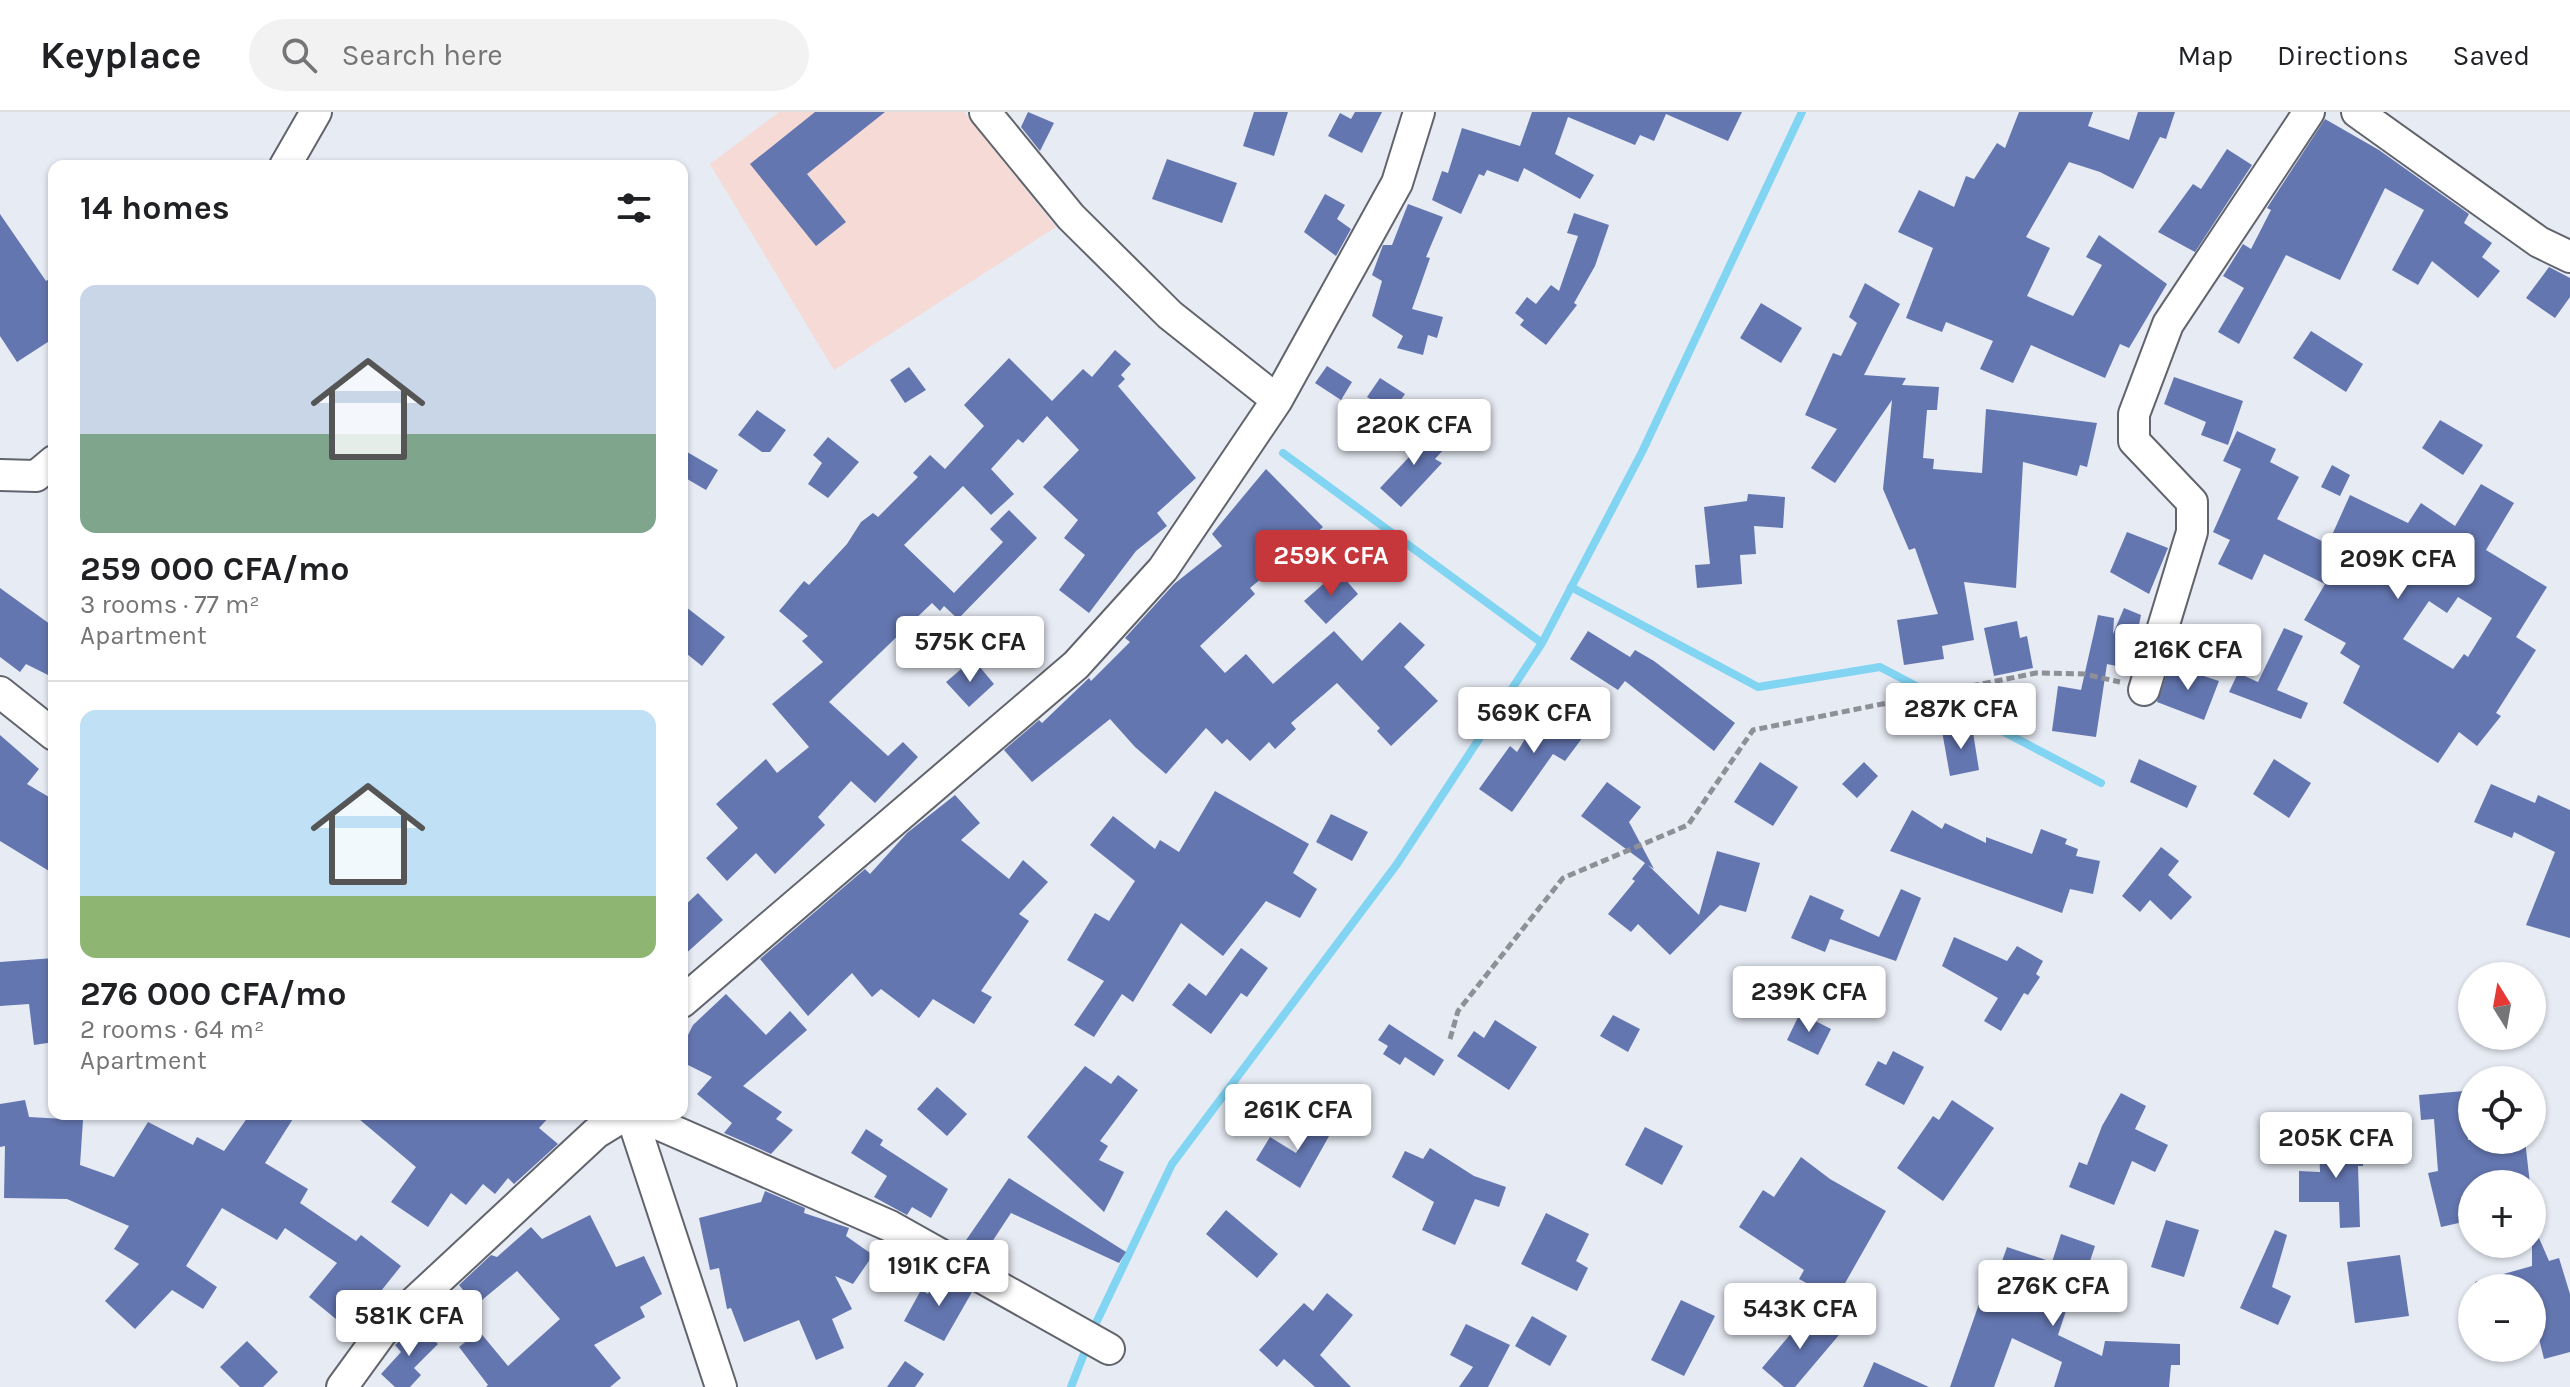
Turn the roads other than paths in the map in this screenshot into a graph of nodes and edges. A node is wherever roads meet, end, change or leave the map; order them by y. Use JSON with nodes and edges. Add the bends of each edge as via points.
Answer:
{"nodes":[{"id":1,"x":316,"y":112,"type":"edge"},
{"id":2,"x":985,"y":112,"type":"edge"},
{"id":3,"x":1419,"y":112,"type":"edge"},
{"id":4,"x":2309,"y":112,"type":"edge"},
{"id":5,"x":2357,"y":112,"type":"edge"},
{"id":6,"x":288,"y":160,"type":"edge"},
{"id":7,"x":2570,"y":257,"type":"edge"},
{"id":8,"x":1277,"y":400,"type":"junction"},
{"id":9,"x":48,"y":466,"type":"edge"},
{"id":10,"x":0,"y":475,"type":"edge"},
{"id":11,"x":2144,"y":690,"type":"road end"},
{"id":12,"x":0,"y":692,"type":"edge"},
{"id":13,"x":48,"y":730,"type":"edge"},
{"id":14,"x":688,"y":997,"type":"edge"},
{"id":15,"x":620,"y":1120,"type":"edge"},
{"id":16,"x":633,"y":1120,"type":"edge"},
{"id":17,"x":645,"y":1120,"type":"edge"},
{"id":18,"x":1096,"y":1342,"type":"dead end"},
{"id":19,"x":342,"y":1387,"type":"edge"},
{"id":20,"x":721,"y":1387,"type":"edge"}],
"edges":[{"from":1,"to":6,"type":"street"},
{"from":2,"to":8,"type":"street","via":[[1071,217],[1159,304]]},
{"from":3,"to":8,"type":"street","via":[[1397,183]]},
{"from":4,"to":11,"type":"street","via":[[2168,324],[2134,414],[2134,441],[2192,502],[2192,532]]},
{"from":5,"to":7,"type":"street","via":[[2539,242]]},
{"from":8,"to":14,"type":"street","via":[[1163,569],[1076,665]]},
{"from":9,"to":10,"type":"street","via":[[36,476]]},
{"from":12,"to":13,"type":"street"},
{"from":15,"to":19,"type":"street","via":[[596,1133],[382,1332]]},
{"from":16,"to":20,"type":"street"},
{"from":17,"to":18,"type":"street","via":[[890,1226]]}]}
